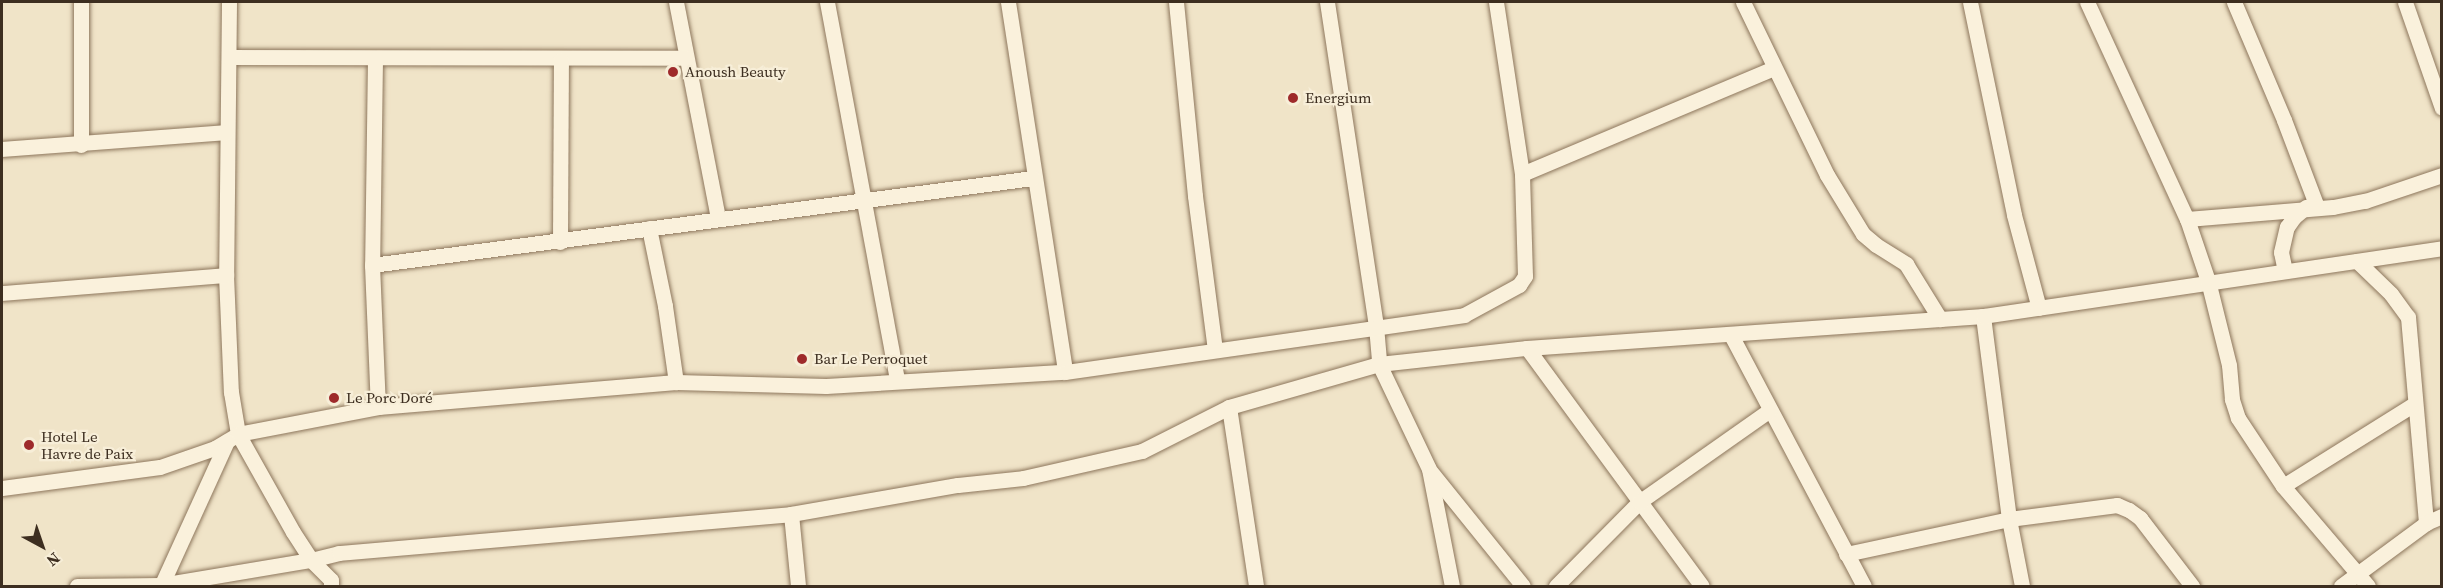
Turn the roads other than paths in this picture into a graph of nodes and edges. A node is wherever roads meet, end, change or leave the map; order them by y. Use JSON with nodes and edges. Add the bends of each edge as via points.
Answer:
{"nodes":[{"id":1,"x":81,"y":2,"type":"edge"},
{"id":2,"x":229,"y":2,"type":"edge"},
{"id":3,"x":676,"y":2,"type":"edge"},
{"id":4,"x":827,"y":2,"type":"edge"},
{"id":5,"x":1008,"y":2,"type":"edge"},
{"id":6,"x":1176,"y":2,"type":"edge"},
{"id":7,"x":1327,"y":2,"type":"edge"},
{"id":8,"x":1496,"y":2,"type":"edge"},
{"id":9,"x":1743,"y":2,"type":"edge"},
{"id":10,"x":1970,"y":2,"type":"edge"},
{"id":11,"x":2086,"y":2,"type":"edge"},
{"id":12,"x":2234,"y":2,"type":"edge"},
{"id":13,"x":2405,"y":2,"type":"edge"},
{"id":14,"x":229,"y":57,"type":"junction"},
{"id":15,"x":686,"y":58,"type":"junction"},
{"id":16,"x":375,"y":59,"type":"junction"},
{"id":17,"x":561,"y":60,"type":"junction"},
{"id":18,"x":1774,"y":68,"type":"junction"},
{"id":19,"x":2442,"y":108,"type":"edge"},
{"id":20,"x":226,"y":132,"type":"junction"},
{"id":21,"x":81,"y":145,"type":"junction"},
{"id":22,"x":2,"y":149,"type":"edge"},
{"id":23,"x":1522,"y":174,"type":"junction"},
{"id":24,"x":2442,"y":175,"type":"edge"},
{"id":25,"x":1033,"y":178,"type":"junction"},
{"id":26,"x":864,"y":200,"type":"junction"},
{"id":27,"x":2312,"y":207,"type":"junction"},
{"id":28,"x":718,"y":219,"type":"junction"},
{"id":29,"x":2187,"y":219,"type":"junction"},
{"id":30,"x":649,"y":228,"type":"junction"},
{"id":31,"x":560,"y":242,"type":"junction"},
{"id":32,"x":2442,"y":248,"type":"edge"},
{"id":33,"x":2357,"y":261,"type":"junction"},
{"id":34,"x":372,"y":265,"type":"junction"},
{"id":35,"x":2285,"y":271,"type":"junction"},
{"id":36,"x":226,"y":275,"type":"junction"},
{"id":37,"x":2208,"y":281,"type":"junction"},
{"id":38,"x":2,"y":293,"type":"edge"},
{"id":39,"x":2039,"y":308,"type":"junction"},
{"id":40,"x":1983,"y":316,"type":"junction"},
{"id":41,"x":1940,"y":319,"type":"junction"},
{"id":42,"x":1376,"y":326,"type":"junction"},
{"id":43,"x":1731,"y":335,"type":"junction"},
{"id":44,"x":1527,"y":348,"type":"junction"},
{"id":45,"x":1215,"y":350,"type":"junction"},
{"id":46,"x":1379,"y":364,"type":"junction"},
{"id":47,"x":1065,"y":372,"type":"junction"},
{"id":48,"x":897,"y":380,"type":"junction"},
{"id":49,"x":676,"y":382,"type":"junction"},
{"id":50,"x":2414,"y":404,"type":"junction"},
{"id":51,"x":378,"y":407,"type":"junction"},
{"id":52,"x":1229,"y":407,"type":"junction"},
{"id":53,"x":1770,"y":410,"type":"junction"},
{"id":54,"x":232,"y":437,"type":"junction"},
{"id":55,"x":1429,"y":469,"type":"junction"},
{"id":56,"x":2283,"y":486,"type":"junction"},
{"id":57,"x":2,"y":488,"type":"edge"},
{"id":58,"x":1639,"y":502,"type":"junction"},
{"id":59,"x":791,"y":514,"type":"junction"},
{"id":60,"x":2442,"y":516,"type":"edge"},
{"id":61,"x":2009,"y":519,"type":"junction"},
{"id":62,"x":2426,"y":523,"type":"junction"},
{"id":63,"x":1846,"y":554,"type":"junction"},
{"id":64,"x":311,"y":560,"type":"junction"},
{"id":65,"x":2363,"y":581,"type":"edge"},
{"id":66,"x":76,"y":586,"type":"edge"},
{"id":67,"x":161,"y":586,"type":"edge"},
{"id":68,"x":331,"y":586,"type":"edge"},
{"id":69,"x":798,"y":586,"type":"edge"},
{"id":70,"x":1256,"y":586,"type":"edge"},
{"id":71,"x":1452,"y":586,"type":"edge"},
{"id":72,"x":1523,"y":586,"type":"edge"},
{"id":73,"x":1556,"y":586,"type":"edge"},
{"id":74,"x":1702,"y":586,"type":"edge"},
{"id":75,"x":1864,"y":586,"type":"edge"},
{"id":76,"x":2022,"y":586,"type":"edge"},
{"id":77,"x":2192,"y":586,"type":"edge"},
{"id":78,"x":2341,"y":586,"type":"edge"}],
"edges":[{"from":1,"to":21,"type":"street"},
{"from":2,"to":14,"type":"street"},
{"from":3,"to":15,"type":"street"},
{"from":4,"to":26,"type":"street"},
{"from":5,"to":25,"type":"street"},
{"from":6,"to":45,"type":"street"},
{"from":7,"to":42,"type":"street"},
{"from":8,"to":23,"type":"street"},
{"from":9,"to":18,"type":"street"},
{"from":10,"to":39,"type":"street","via":[[2018,236]]},
{"from":11,"to":29,"type":"street"},
{"from":12,"to":27,"type":"street","via":[[2284,120]]},
{"from":13,"to":19,"type":"street"},
{"from":14,"to":16,"type":"street"},
{"from":14,"to":20,"type":"street"},
{"from":15,"to":17,"type":"street"},
{"from":15,"to":28,"type":"street"},
{"from":16,"to":17,"type":"street"},
{"from":16,"to":34,"type":"street"},
{"from":17,"to":31,"type":"street"},
{"from":18,"to":23,"type":"street"},
{"from":18,"to":41,"type":"street","via":[[1827,175],[1863,234],[1906,264]]},
{"from":20,"to":21,"type":"street"},
{"from":20,"to":36,"type":"street"},
{"from":21,"to":22,"type":"street"},
{"from":23,"to":42,"type":"street","via":[[1522,283],[1458,317]]},
{"from":24,"to":27,"type":"street","via":[[2364,201]]},
{"from":25,"to":26,"type":"street"},
{"from":25,"to":47,"type":"street"},
{"from":26,"to":28,"type":"street"},
{"from":26,"to":48,"type":"street"},
{"from":27,"to":29,"type":"street"},
{"from":27,"to":35,"type":"street","via":[[2294,217],[2287,227],[2281,252]]},
{"from":28,"to":30,"type":"street"},
{"from":29,"to":37,"type":"street"},
{"from":30,"to":31,"type":"street"},
{"from":30,"to":49,"type":"street"},
{"from":31,"to":34,"type":"street"},
{"from":32,"to":33,"type":"street"},
{"from":33,"to":35,"type":"street"},
{"from":33,"to":50,"type":"street","via":[[2408,317]]},
{"from":34,"to":51,"type":"street"},
{"from":35,"to":37,"type":"street"},
{"from":36,"to":38,"type":"street"},
{"from":36,"to":54,"type":"street"},
{"from":37,"to":39,"type":"street"},
{"from":37,"to":56,"type":"street","via":[[2238,418]]},
{"from":39,"to":40,"type":"street"},
{"from":40,"to":41,"type":"street"},
{"from":40,"to":61,"type":"street"},
{"from":41,"to":43,"type":"street"},
{"from":42,"to":45,"type":"street"},
{"from":42,"to":46,"type":"street"},
{"from":43,"to":44,"type":"street"},
{"from":43,"to":53,"type":"street"},
{"from":44,"to":46,"type":"street"},
{"from":44,"to":58,"type":"street"},
{"from":45,"to":47,"type":"street"},
{"from":46,"to":52,"type":"street"},
{"from":46,"to":55,"type":"street"},
{"from":47,"to":48,"type":"street"},
{"from":48,"to":49,"type":"street","via":[[826,386]]},
{"from":49,"to":51,"type":"street"},
{"from":50,"to":56,"type":"street"},
{"from":50,"to":62,"type":"street"},
{"from":51,"to":54,"type":"street"},
{"from":52,"to":59,"type":"street","via":[[1142,452],[1081,467]]},
{"from":52,"to":70,"type":"street"},
{"from":53,"to":58,"type":"street"},
{"from":53,"to":63,"type":"street"},
{"from":54,"to":57,"type":"street","via":[[190,458],[160,467]]},
{"from":54,"to":64,"type":"street"},
{"from":54,"to":67,"type":"street"},
{"from":55,"to":71,"type":"street"},
{"from":55,"to":72,"type":"street"},
{"from":56,"to":65,"type":"street"},
{"from":58,"to":73,"type":"street"},
{"from":58,"to":74,"type":"street"},
{"from":59,"to":64,"type":"street","via":[[339,553]]},
{"from":59,"to":69,"type":"street"},
{"from":60,"to":62,"type":"street"},
{"from":61,"to":63,"type":"street"},
{"from":61,"to":76,"type":"street"},
{"from":61,"to":77,"type":"street","via":[[2123,507],[2140,518]]},
{"from":62,"to":65,"type":"street"},
{"from":63,"to":75,"type":"street"},
{"from":64,"to":67,"type":"street"},
{"from":64,"to":68,"type":"street","via":[[331,580]]},
{"from":65,"to":78,"type":"street"},
{"from":66,"to":67,"type":"street"}]}
